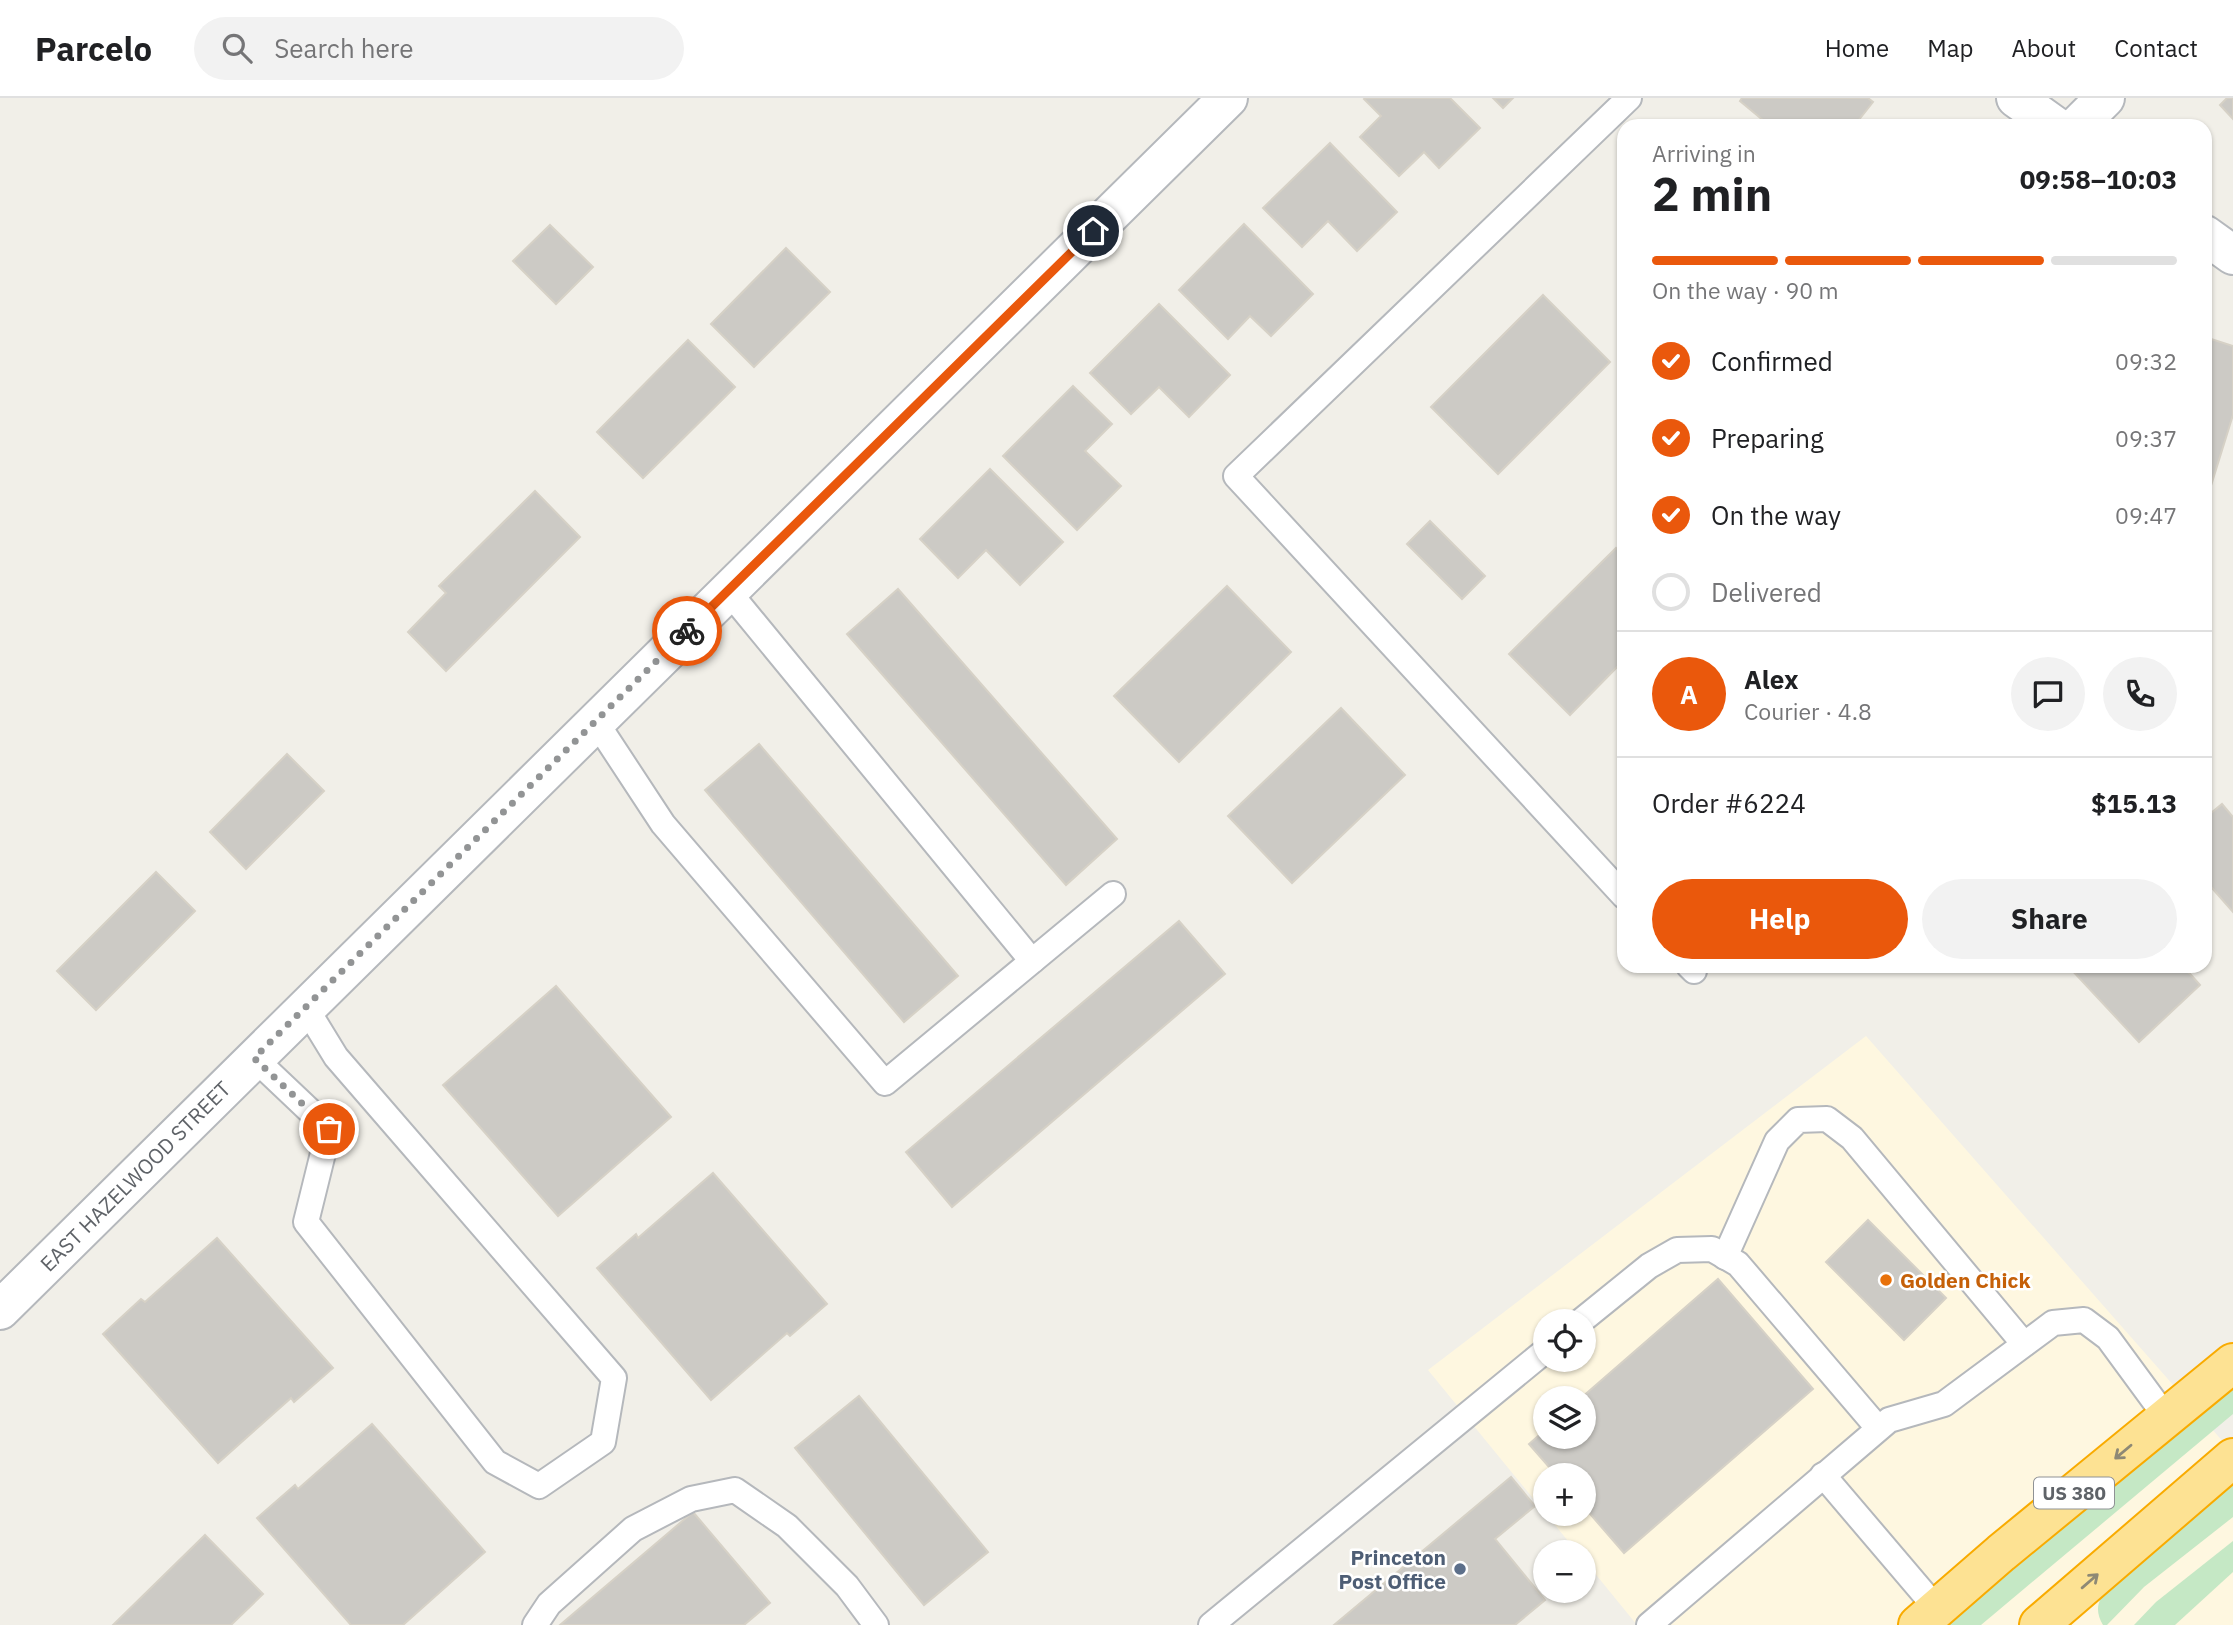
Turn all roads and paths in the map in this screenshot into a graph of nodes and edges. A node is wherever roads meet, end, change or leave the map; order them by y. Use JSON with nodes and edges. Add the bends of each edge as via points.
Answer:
{"nodes":[{"id":1,"x":1227,"y":98,"type":"edge"},
{"id":2,"x":1629,"y":98,"type":"edge"},
{"id":3,"x":2016,"y":98,"type":"edge"},
{"id":4,"x":2105,"y":98,"type":"edge"},
{"id":5,"x":2045,"y":119,"type":"edge"},
{"id":6,"x":2084,"y":119,"type":"edge"},
{"id":7,"x":2212,"y":240,"type":"edge"},
{"id":8,"x":2233,"y":255,"type":"edge"},
{"id":9,"x":728,"y":591,"type":"junction"},
{"id":10,"x":596,"y":722,"type":"junction"},
{"id":11,"x":1617,"y":888,"type":"edge"},
{"id":12,"x":1113,"y":894,"type":"dead end"},
{"id":13,"x":1032,"y":961,"type":"junction"},
{"id":14,"x":306,"y":1008,"type":"junction"},
{"id":15,"x":254,"y":1058,"type":"junction"},
{"id":16,"x":1725,"y":1257,"type":"junction"},
{"id":17,"x":1596,"y":1309,"type":"edge"},
{"id":18,"x":0,"y":1310,"type":"edge"},
{"id":19,"x":2024,"y":1344,"type":"junction"},
{"id":20,"x":1533,"y":1361,"type":"edge"},
{"id":21,"x":2233,"y":1363,"type":"edge"},
{"id":22,"x":2166,"y":1417,"type":"junction"},
{"id":23,"x":1878,"y":1428,"type":"junction"},
{"id":24,"x":2233,"y":1458,"type":"edge"},
{"id":25,"x":1823,"y":1475,"type":"junction"},
{"id":26,"x":1928,"y":1617,"type":"edge"},
{"id":27,"x":2046,"y":1623,"type":"edge"},
{"id":28,"x":535,"y":1625,"type":"edge"},
{"id":29,"x":876,"y":1625,"type":"edge"},
{"id":30,"x":1211,"y":1625,"type":"edge"},
{"id":31,"x":1649,"y":1625,"type":"edge"}],
"edges":[{"from":1,"to":9,"type":"street","name":"EAST HAZELWOOD STREET"},
{"from":2,"to":11,"type":"lane","via":[[1236,476]]},
{"from":3,"to":5,"type":"street"},
{"from":4,"to":6,"type":"street"},
{"from":7,"to":8,"type":"street"},
{"from":9,"to":10,"type":"street","name":"EAST HAZELWOOD STREET"},
{"from":9,"to":13,"type":"lane"},
{"from":10,"to":13,"type":"lane","via":[[663,824],[885,1083]]},
{"from":10,"to":14,"type":"street","name":"EAST HAZELWOOD STREET"},
{"from":12,"to":13,"type":"lane"},
{"from":14,"to":15,"type":"street","name":"EAST HAZELWOOD STREET"},
{"from":14,"to":15,"type":"lane","via":[[336,1057],[614,1378],[603,1441],[539,1486],[495,1462],[306,1222],[329,1129]]},
{"from":15,"to":18,"type":"street","name":"EAST HAZELWOOD STREET"},
{"from":16,"to":17,"type":"lane","via":[[1712,1249],[1677,1250],[1649,1266]]},
{"from":16,"to":19,"type":"lane","via":[[1777,1141],[1798,1120],[1827,1119],[1852,1138]]},
{"from":16,"to":23,"type":"lane","via":[[1738,1265]]},
{"from":19,"to":22,"type":"lane","via":[[2053,1323],[2084,1320],[2108,1338]]},
{"from":19,"to":23,"type":"lane","via":[[1944,1404],[1889,1419]]},
{"from":20,"to":30,"type":"lane"},
{"from":21,"to":22,"type":"highway","number":"US 380"},
{"from":22,"to":26,"type":"highway","number":"US 380","one_way":true},
{"from":23,"to":25,"type":"lane"},
{"from":27,"to":24,"type":"highway","one_way":true},
{"from":25,"to":26,"type":"lane"},
{"from":25,"to":31,"type":"lane"},
{"from":28,"to":29,"type":"lane","via":[[549,1604],[633,1529],[691,1499],[735,1490],[787,1526],[847,1586]]}]}
